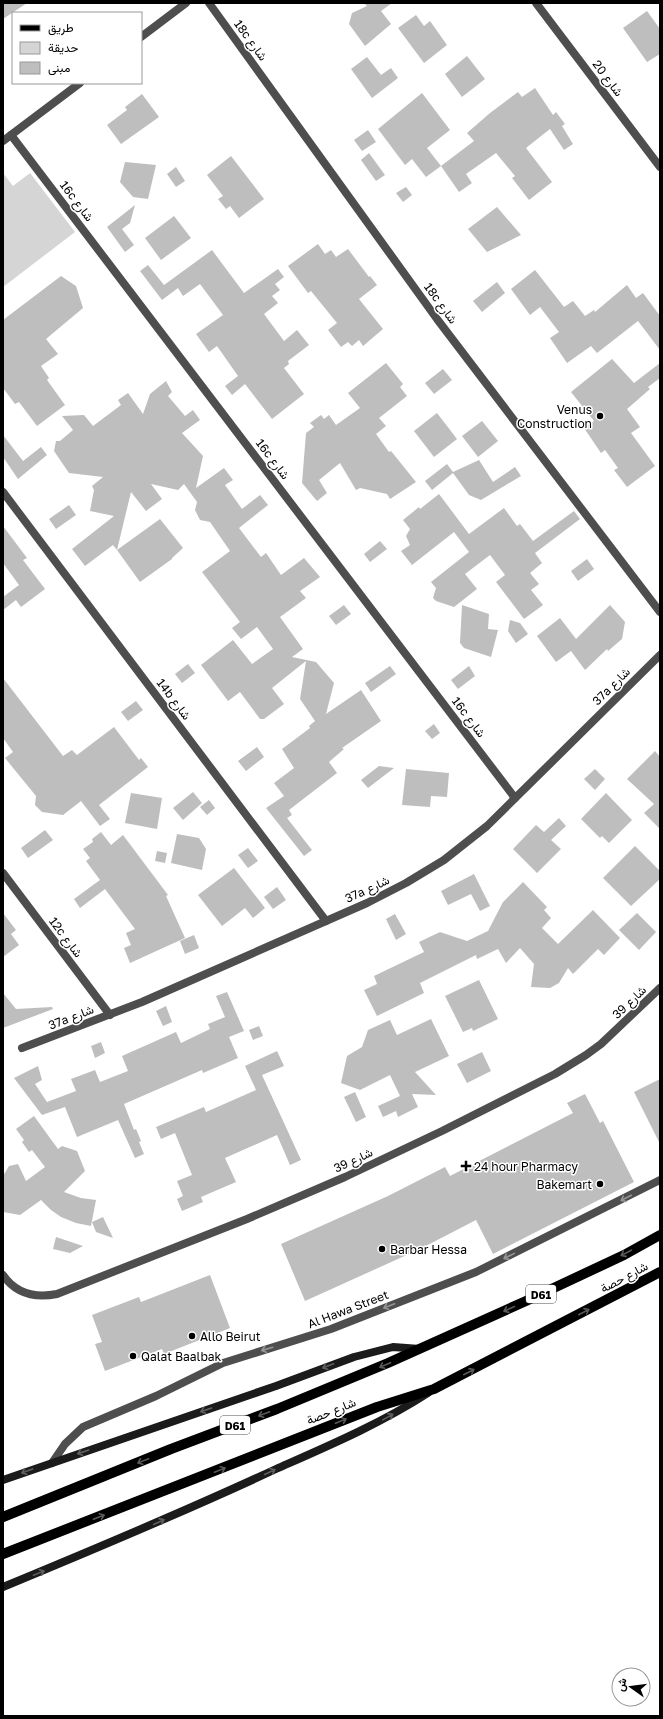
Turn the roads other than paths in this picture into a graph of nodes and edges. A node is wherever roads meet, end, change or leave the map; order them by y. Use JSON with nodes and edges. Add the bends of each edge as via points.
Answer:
{"nodes":[{"id":1,"x":186,"y":3,"type":"edge"},
{"id":2,"x":209,"y":3,"type":"edge"},
{"id":3,"x":538,"y":4,"type":"edge"},
{"id":4,"x":142,"y":36,"type":"edge"},
{"id":5,"x":79,"y":84,"type":"edge"},
{"id":6,"x":11,"y":135,"type":"junction"},
{"id":7,"x":3,"y":141,"type":"edge"},
{"id":8,"x":660,"y":167,"type":"edge"},
{"id":9,"x":3,"y":492,"type":"edge"},
{"id":10,"x":660,"y":612,"type":"edge"},
{"id":11,"x":660,"y":655,"type":"edge"},
{"id":12,"x":515,"y":798,"type":"junction"},
{"id":13,"x":3,"y":873,"type":"edge"},
{"id":14,"x":326,"y":921,"type":"junction"},
{"id":15,"x":660,"y":988,"type":"edge"},
{"id":16,"x":110,"y":1015,"type":"junction"},
{"id":17,"x":22,"y":1048,"type":"dead end"},
{"id":18,"x":660,"y":1180,"type":"edge"},
{"id":19,"x":660,"y":1235,"type":"edge"},
{"id":20,"x":660,"y":1272,"type":"edge"},
{"id":21,"x":3,"y":1275,"type":"edge"},
{"id":22,"x":420,"y":1349,"type":"junction"},
{"id":23,"x":434,"y":1389,"type":"junction"},
{"id":24,"x":52,"y":1463,"type":"junction"},
{"id":25,"x":3,"y":1480,"type":"edge"},
{"id":26,"x":3,"y":1517,"type":"edge"},
{"id":27,"x":3,"y":1554,"type":"edge"},
{"id":28,"x":3,"y":1587,"type":"edge"}],
"edges":[{"from":1,"to":4,"type":"street"},
{"from":2,"to":10,"type":"street","name":"18c شارع","via":[[437,319]]},
{"from":3,"to":8,"type":"street","name":"شارع 20"},
{"from":5,"to":6,"type":"street"},
{"from":6,"to":7,"type":"street"},
{"from":6,"to":12,"type":"street","name":"16c شارع"},
{"from":9,"to":14,"type":"street","name":"14b شارع"},
{"from":11,"to":12,"type":"street","name":"37a شارع"},
{"from":12,"to":14,"type":"street","name":"37a شارع","via":[[487,826],[444,860],[400,886]]},
{"from":13,"to":16,"type":"street","name":"12c شارع"},
{"from":14,"to":16,"type":"street","name":"37a شارع"},
{"from":15,"to":21,"type":"street","name":"شارع 39","via":[[615,1032],[586,1055],[555,1074],[442,1131],[296,1198],[71,1289],[47,1296],[27,1294],[11,1284]]},
{"from":16,"to":17,"type":"street","name":"37a شارع"},
{"from":18,"to":24,"type":"street","name":"Al Hawa Street","one_way":true,"via":[[476,1272],[331,1329],[223,1363],[156,1396],[83,1427],[65,1444]]},
{"from":19,"to":22,"type":"main road","name":"شارع حصة","number":"D61","one_way":true,"via":[[526,1302]]},
{"from":23,"to":20,"type":"main road","name":"شارع حصة","one_way":true},
{"from":22,"to":24,"type":"main road","one_way":true,"via":[[393,1347],[361,1354]]},
{"from":22,"to":26,"type":"main road","name":"شارع حصة","number":"D61","one_way":true,"via":[[277,1409]]},
{"from":27,"to":23,"type":"main road","name":"شارع حصة","one_way":true,"via":[[377,1407]]},
{"from":28,"to":23,"type":"main road","one_way":true,"via":[[154,1525],[335,1443],[382,1421]]},
{"from":24,"to":25,"type":"main road","one_way":true}]}
